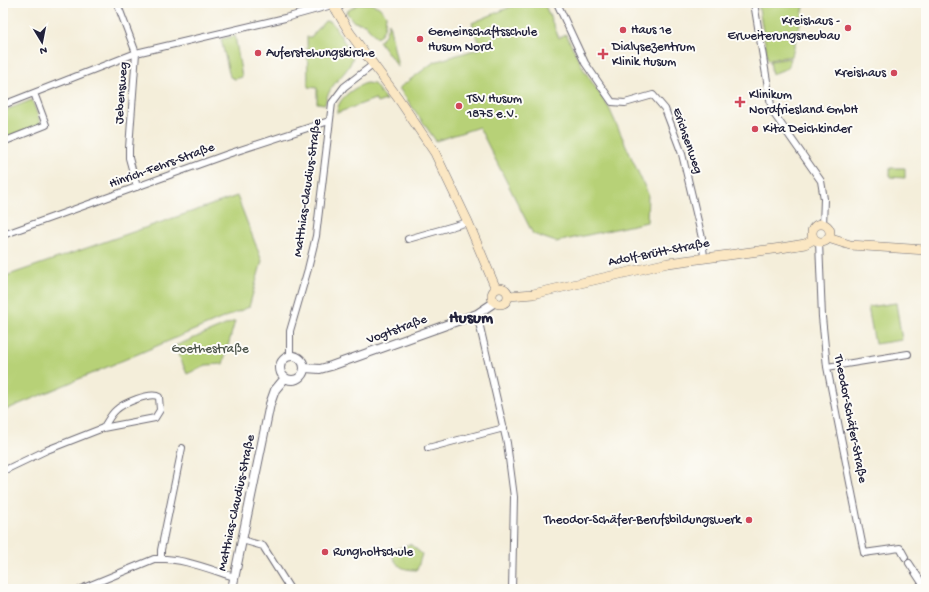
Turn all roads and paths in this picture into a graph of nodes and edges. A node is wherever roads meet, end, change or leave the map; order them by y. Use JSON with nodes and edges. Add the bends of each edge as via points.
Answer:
{"nodes":[{"id":1,"x":117,"y":3,"type":"edge"},
{"id":2,"x":343,"y":3,"type":"edge"},
{"id":3,"x":557,"y":3,"type":"edge"},
{"id":4,"x":754,"y":3,"type":"edge"},
{"id":5,"x":333,"y":6,"type":"edge"},
{"id":6,"x":136,"y":54,"type":"junction"},
{"id":7,"x":374,"y":64,"type":"junction"},
{"id":8,"x":34,"y":93,"type":"junction"},
{"id":9,"x":3,"y":105,"type":"edge"},
{"id":10,"x":330,"y":120,"type":"junction"},
{"id":11,"x":3,"y":142,"type":"edge"},
{"id":12,"x":137,"y":186,"type":"junction"},
{"id":13,"x":468,"y":222,"type":"junction"},
{"id":14,"x":823,"y":225,"type":"junction"},
{"id":15,"x":3,"y":235,"type":"edge"},
{"id":16,"x":828,"y":238,"type":"junction"},
{"id":17,"x":408,"y":240,"type":"dead end"},
{"id":18,"x":817,"y":240,"type":"junction"},
{"id":19,"x":926,"y":250,"type":"edge"},
{"id":20,"x":704,"y":257,"type":"junction"},
{"id":21,"x":496,"y":289,"type":"junction"},
{"id":22,"x":509,"y":296,"type":"junction"},
{"id":23,"x":494,"y":302,"type":"junction"},
{"id":24,"x":477,"y":314,"type":"junction"},
{"id":25,"x":908,"y":354,"type":"dead end"},
{"id":26,"x":290,"y":356,"type":"junction"},
{"id":27,"x":827,"y":367,"type":"junction"},
{"id":28,"x":305,"y":368,"type":"junction"},
{"id":29,"x":285,"y":378,"type":"junction"},
{"id":30,"x":103,"y":428,"type":"junction"},
{"id":31,"x":504,"y":428,"type":"junction"},
{"id":32,"x":182,"y":448,"type":"dead end"},
{"id":33,"x":428,"y":448,"type":"dead end"},
{"id":34,"x":3,"y":471,"type":"edge"},
{"id":35,"x":242,"y":540,"type":"junction"},
{"id":36,"x":161,"y":559,"type":"junction"},
{"id":37,"x":234,"y":577,"type":"junction"},
{"id":38,"x":81,"y":589,"type":"edge"},
{"id":39,"x":232,"y":589,"type":"edge"},
{"id":40,"x":290,"y":589,"type":"edge"},
{"id":41,"x":512,"y":589,"type":"edge"},
{"id":42,"x":926,"y":589,"type":"edge"}],
"edges":[{"from":1,"to":6,"type":"street","name":"Jebensweg"},
{"from":2,"to":5,"type":"street"},
{"from":3,"to":20,"type":"street","name":"Erichsenweg","via":[[585,63],[612,102],[625,103],[653,95],[665,109],[682,154],[702,238]]},
{"from":4,"to":14,"type":"street","via":[[772,111],[821,181],[824,199]]},
{"from":5,"to":6,"type":"street"},
{"from":5,"to":7,"type":"main road"},
{"from":6,"to":8,"type":"street"},
{"from":6,"to":12,"type":"street","name":"Jebensweg","via":[[129,158]]},
{"from":7,"to":10,"type":"street","name":"Matthias-Claudius-Straße","via":[[338,92],[332,103]]},
{"from":7,"to":13,"type":"main road","via":[[435,154]]},
{"from":8,"to":9,"type":"street"},
{"from":8,"to":11,"type":"street","via":[[46,125]]},
{"from":10,"to":12,"type":"street","name":"Hinrich-Fehrs-Straße"},
{"from":10,"to":26,"type":"street","name":"Matthias-Claudius-Straße","via":[[316,236],[290,331]]},
{"from":12,"to":15,"type":"street","name":"Hinrich-Fehrs-Straße"},
{"from":13,"to":17,"type":"street"},
{"from":13,"to":21,"type":"main road"},
{"from":14,"to":16,"type":"main road","via":[[829,230]]},
{"from":14,"to":18,"type":"main road","via":[[815,227],[813,231]]},
{"from":16,"to":18,"type":"main road","name":"Adolf-Brütt-Straße"},
{"from":16,"to":19,"type":"main road","via":[[850,245]]},
{"from":18,"to":20,"type":"main road","name":"Adolf-Brütt-Straße","via":[[781,248]]},
{"from":18,"to":27,"type":"street","name":"Theodor-Schäfer-Straße"},
{"from":20,"to":22,"type":"main road","name":"Adolf-Brütt-Straße","via":[[533,294]]},
{"from":21,"to":22,"type":"main road","via":[[506,289]]},
{"from":21,"to":23,"type":"main road","via":[[492,294]]},
{"from":22,"to":23,"type":"main road","name":"Adolf-Brütt-Straße","via":[[505,303]]},
{"from":23,"to":24,"type":"street","name":"Vogtstraße"},
{"from":24,"to":28,"type":"street","name":"Vogtstraße","via":[[331,366],[320,369]]},
{"from":24,"to":31,"type":"street"},
{"from":25,"to":27,"type":"street"},
{"from":26,"to":28,"type":"street","via":[[300,358]]},
{"from":26,"to":29,"type":"street","name":"Matthias-Claudius-Straße","via":[[280,367]]},
{"from":27,"to":42,"type":"street","name":"Theodor-Schäfer-Straße","via":[[864,554],[900,548]]},
{"from":28,"to":29,"type":"street","via":[[298,379]]},
{"from":29,"to":35,"type":"street","name":"Matthias-Claudius-Straße","via":[[275,390],[272,399]]},
{"from":30,"to":30,"type":"street","via":[[155,418],[160,410],[159,396],[150,394],[118,408]]},
{"from":30,"to":34,"type":"street"},
{"from":31,"to":33,"type":"street"},
{"from":31,"to":41,"type":"street","via":[[514,497]]},
{"from":32,"to":36,"type":"street"},
{"from":35,"to":37,"type":"street","name":"Matthias-Claudius-Straße"},
{"from":35,"to":40,"type":"street","via":[[263,546]]},
{"from":36,"to":37,"type":"street","via":[[203,567]]},
{"from":36,"to":38,"type":"street","via":[[148,561]]},
{"from":37,"to":39,"type":"street","name":"Matthias-Claudius-Straße"}]}
